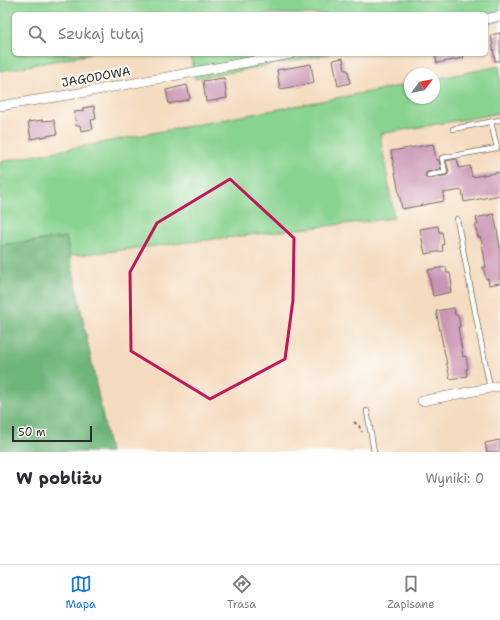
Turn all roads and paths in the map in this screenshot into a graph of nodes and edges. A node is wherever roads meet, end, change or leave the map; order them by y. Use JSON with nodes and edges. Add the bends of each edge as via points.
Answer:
{"nodes":[{"id":1,"x":500,"y":16,"type":"edge"},
{"id":2,"x":488,"y":19,"type":"edge"},
{"id":3,"x":280,"y":56,"type":"edge"},
{"id":4,"x":0,"y":106,"type":"edge"},
{"id":5,"x":500,"y":120,"type":"edge"},
{"id":6,"x":491,"y":122,"type":"junction"},
{"id":7,"x":453,"y":129,"type":"dead end"},
{"id":8,"x":429,"y":175,"type":"dead end"},
{"id":9,"x":457,"y":220,"type":"dead end"},
{"id":10,"x":500,"y":386,"type":"edge"},
{"id":11,"x":490,"y":388,"type":"junction"},
{"id":12,"x":422,"y":401,"type":"dead end"},
{"id":13,"x":367,"y":411,"type":"dead end"},
{"id":14,"x":354,"y":422,"type":"dead end"},
{"id":15,"x":363,"y":436,"type":"dead end"},
{"id":16,"x":374,"y":452,"type":"edge"}],
"edges":[{"from":1,"to":2,"type":"street"},
{"from":3,"to":4,"type":"street","name":"JAGODOWA"},
{"from":5,"to":6,"type":"lane"},
{"from":6,"to":7,"type":"lane"},
{"from":6,"to":8,"type":"lane","via":[[497,148],[442,158],[445,172]]},
{"from":9,"to":11,"type":"lane"},
{"from":10,"to":11,"type":"street"},
{"from":11,"to":12,"type":"street"},
{"from":13,"to":16,"type":"lane"},
{"from":14,"to":15,"type":"path"}]}
